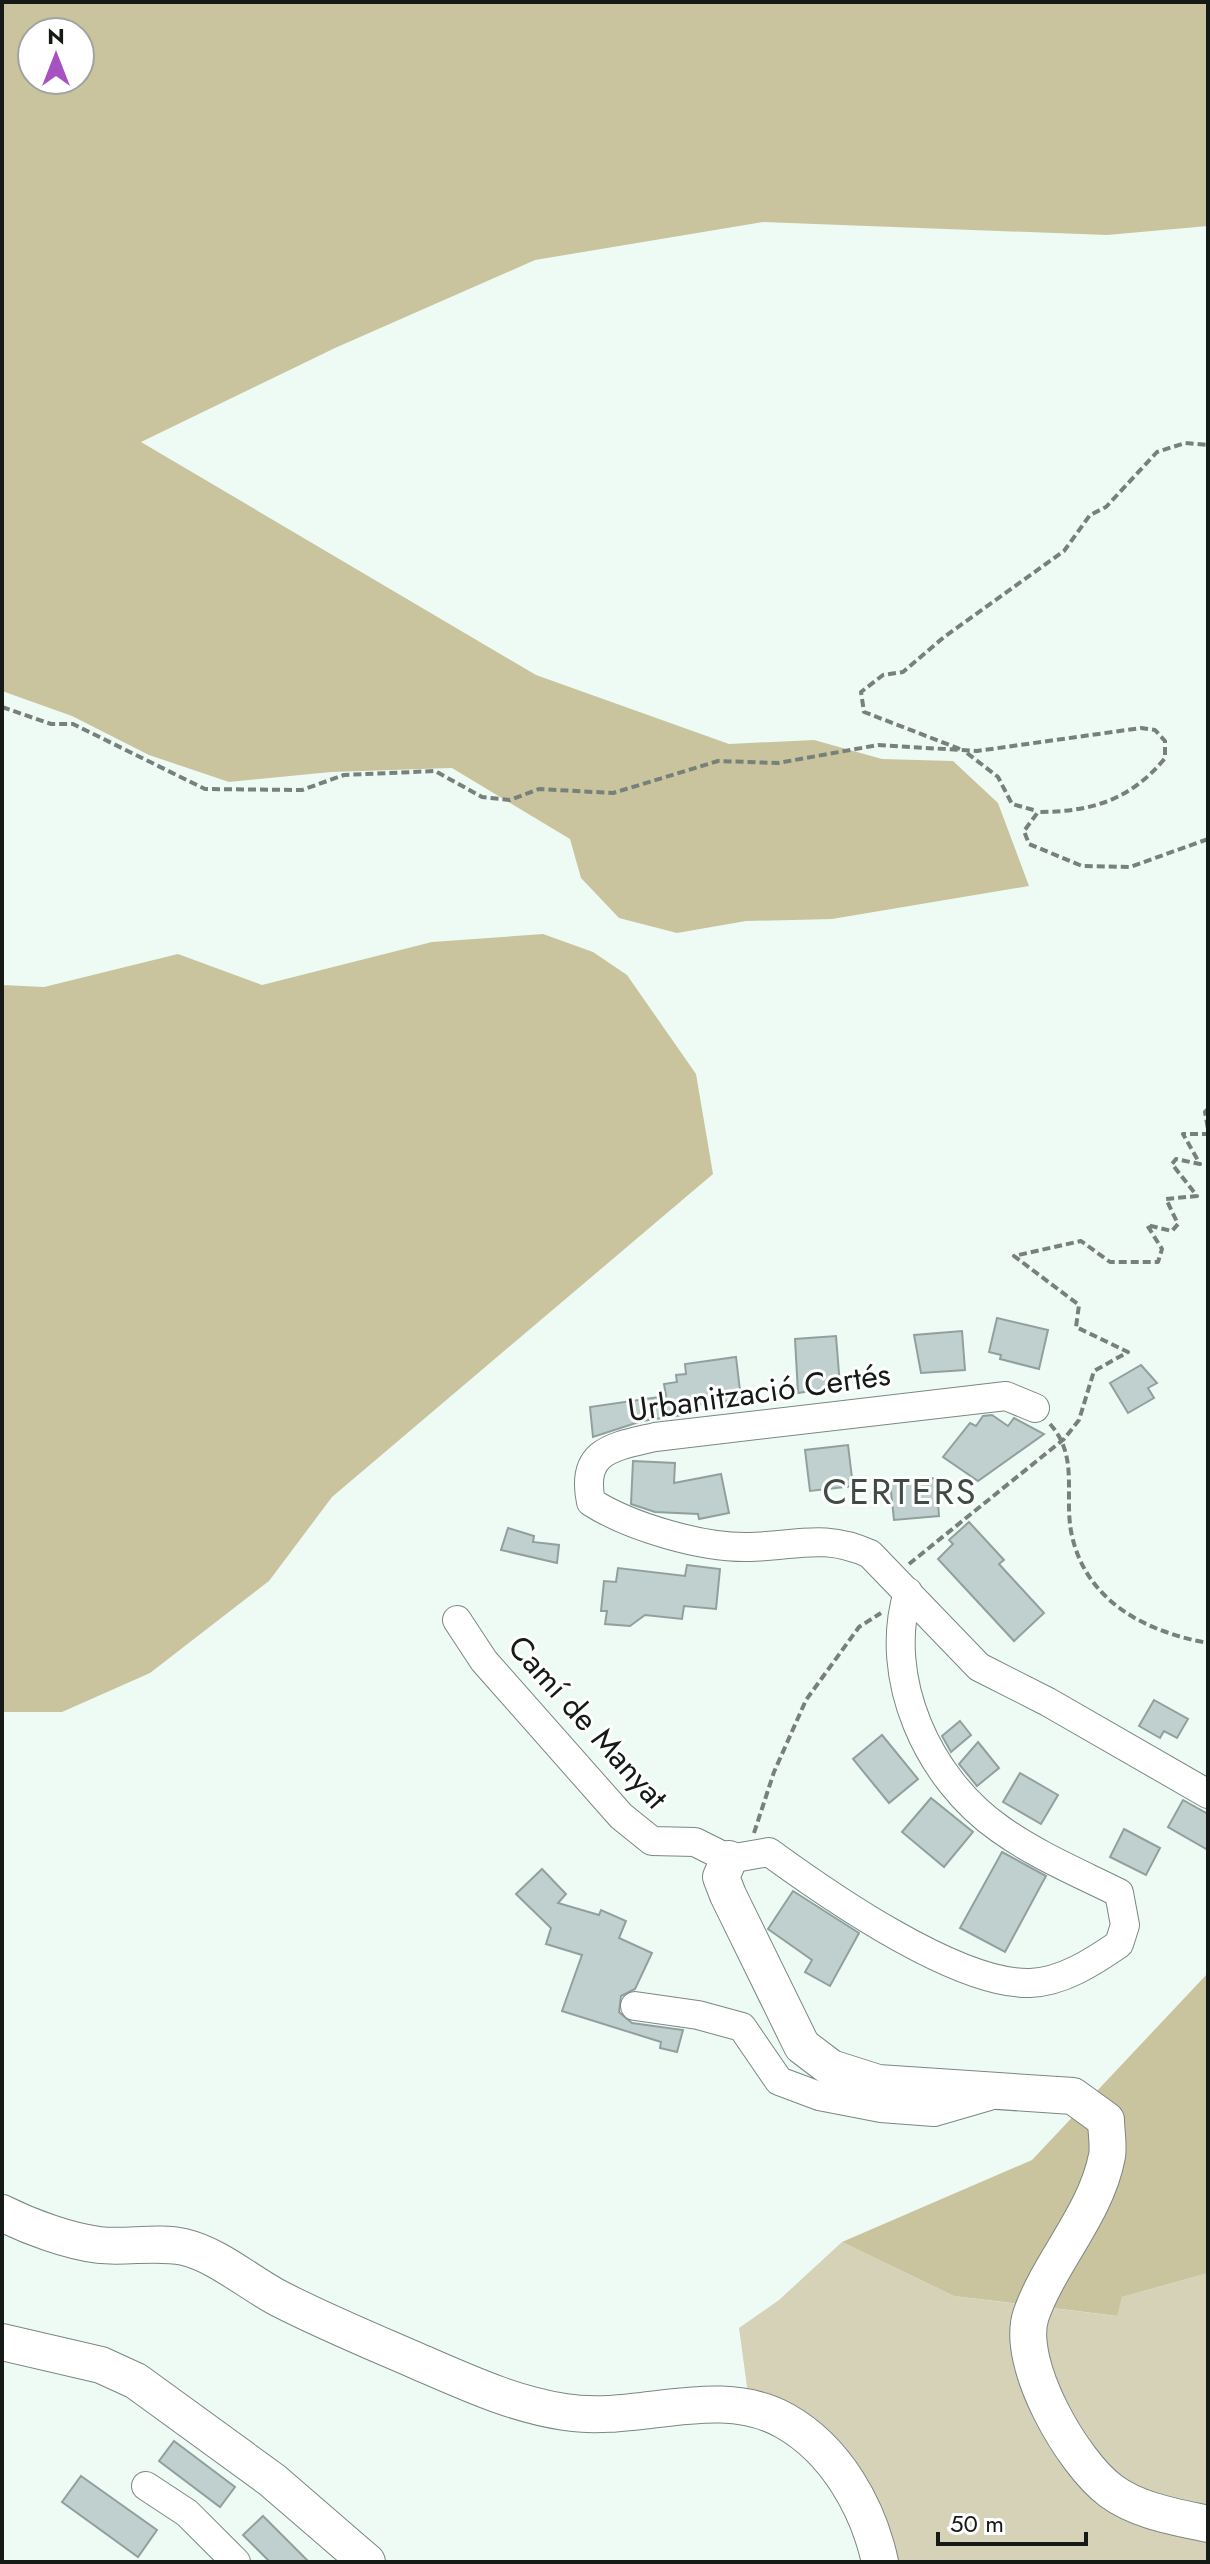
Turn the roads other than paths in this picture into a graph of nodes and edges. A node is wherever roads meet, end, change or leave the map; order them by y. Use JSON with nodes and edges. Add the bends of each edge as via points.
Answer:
{"nodes":[{"id":1,"x":1035,"y":1408,"type":"road end"},
{"id":2,"x":900,"y":1585,"type":"junction"},
{"id":3,"x":457,"y":1620,"type":"dead end"},
{"id":4,"x":1208,"y":1794,"type":"edge"},
{"id":5,"x":729,"y":1859,"type":"junction"},
{"id":6,"x":635,"y":2006,"type":"dead end"},
{"id":7,"x":996,"y":2093,"type":"junction"},
{"id":8,"x":2,"y":2213,"type":"edge"},
{"id":9,"x":2,"y":2342,"type":"edge"},
{"id":10,"x":146,"y":2486,"type":"dead end"},
{"id":11,"x":1208,"y":2524,"type":"edge"},
{"id":12,"x":236,"y":2562,"type":"edge"},
{"id":13,"x":367,"y":2562,"type":"edge"},
{"id":14,"x":880,"y":2562,"type":"edge"}],
"edges":[{"from":1,"to":2,"type":"street","name":"Urbanització Certés","via":[[1006,1396],[655,1437],[614,1447],[595,1459],[586,1478],[591,1502],[616,1518],[708,1543],[847,1544],[870,1554]]},
{"from":2,"to":4,"type":"street","name":"Urbanització Certés","via":[[979,1667]]},
{"from":2,"to":5,"type":"street","via":[[906,1697],[918,1733],[971,1805],[1000,1829],[1119,1893],[1125,1925],[1119,1944],[1063,1976],[1032,1983],[998,1981],[904,1938],[769,1852]]},
{"from":3,"to":5,"type":"street","name":"Camí de Manyat","via":[[484,1661],[621,1816],[652,1841],[695,1842]]},
{"from":5,"to":7,"type":"main road","via":[[721,1877],[728,1895],[802,2046],[831,2068],[878,2083]]},
{"from":6,"to":7,"type":"street","via":[[742,2027],[779,2081],[819,2096],[934,2112]]},
{"from":7,"to":11,"type":"main road","via":[[1073,2096],[1106,2120],[1103,2168],[1031,2316],[1027,2344],[1052,2414],[1111,2491],[1149,2510]]},
{"from":8,"to":14,"type":"main road","via":[[99,2245],[184,2247],[326,2323],[492,2395],[566,2413],[635,2414],[745,2404],[786,2422],[825,2454],[855,2492],[874,2533]]},
{"from":9,"to":13,"type":"main road","via":[[101,2365],[136,2381],[272,2480]]},
{"from":10,"to":12,"type":"street","via":[[187,2513]]}]}
